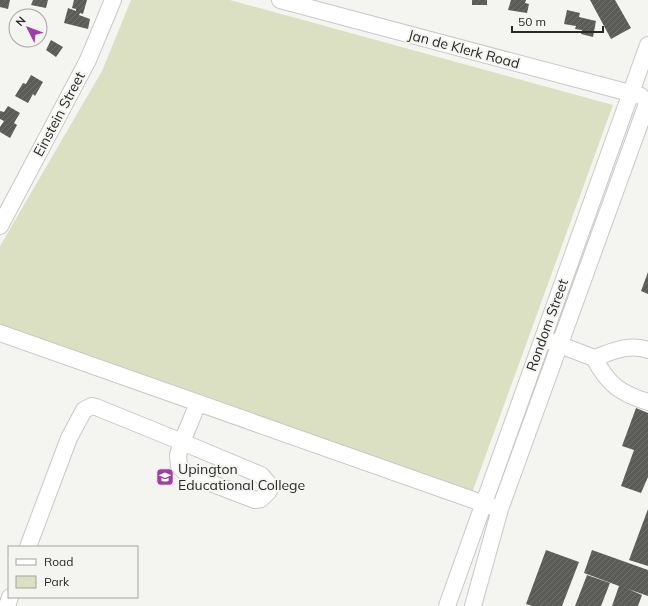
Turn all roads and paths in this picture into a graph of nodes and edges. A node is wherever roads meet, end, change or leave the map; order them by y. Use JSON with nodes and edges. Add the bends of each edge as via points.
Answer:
{"nodes":[{"id":1,"x":113,"y":0,"type":"edge"},
{"id":2,"x":280,"y":0,"type":"edge"},
{"id":3,"x":302,"y":3,"type":"edge"},
{"id":4,"x":648,"y":45,"type":"edge"},
{"id":5,"x":630,"y":94,"type":"junction"},
{"id":6,"x":648,"y":100,"type":"edge"},
{"id":7,"x":0,"y":226,"type":"edge"},
{"id":8,"x":0,"y":333,"type":"edge"},
{"id":9,"x":542,"y":338,"type":"junction"},
{"id":10,"x":559,"y":344,"type":"junction"},
{"id":11,"x":648,"y":350,"type":"edge"},
{"id":12,"x":594,"y":358,"type":"junction"},
{"id":13,"x":648,"y":402,"type":"edge"},
{"id":14,"x":198,"y":403,"type":"junction"},
{"id":15,"x":182,"y":442,"type":"junction"},
{"id":16,"x":483,"y":504,"type":"junction"},
{"id":17,"x":500,"y":509,"type":"junction"},
{"id":18,"x":28,"y":546,"type":"edge"},
{"id":19,"x":449,"y":605,"type":"edge"},
{"id":20,"x":473,"y":606,"type":"edge"}],
"edges":[{"from":1,"to":7,"type":"street","name":"Einstein Street","via":[[88,60]]},
{"from":2,"to":3,"type":"street","name":"Jan de Klerk Road"},
{"from":3,"to":5,"type":"street","name":"Jan de Klerk Road"},
{"from":4,"to":5,"type":"street","name":"Rondom Street"},
{"from":5,"to":6,"type":"street","name":"Jan de Klerk Road"},
{"from":5,"to":9,"type":"street","name":"Rondom Street"},
{"from":6,"to":10,"type":"street","name":"Rondom Street"},
{"from":8,"to":14,"type":"street"},
{"from":9,"to":10,"type":"street"},
{"from":9,"to":16,"type":"street","name":"Rondom Street"},
{"from":10,"to":12,"type":"street"},
{"from":10,"to":17,"type":"street","name":"Rondom Street"},
{"from":11,"to":12,"type":"street","via":[[638,346],[626,347]]},
{"from":12,"to":13,"type":"street","via":[[601,373],[619,390]]},
{"from":14,"to":15,"type":"street"},
{"from":14,"to":16,"type":"street"},
{"from":15,"to":15,"type":"street","via":[[261,475],[269,484],[269,491],[261,499],[254,500],[187,474],[179,466],[178,455]]},
{"from":15,"to":18,"type":"street","via":[[96,407],[84,410],[70,438]]},
{"from":16,"to":17,"type":"street"},
{"from":16,"to":19,"type":"street","name":"Rondom Street"},
{"from":17,"to":20,"type":"street","name":"Rondom Street"}]}
